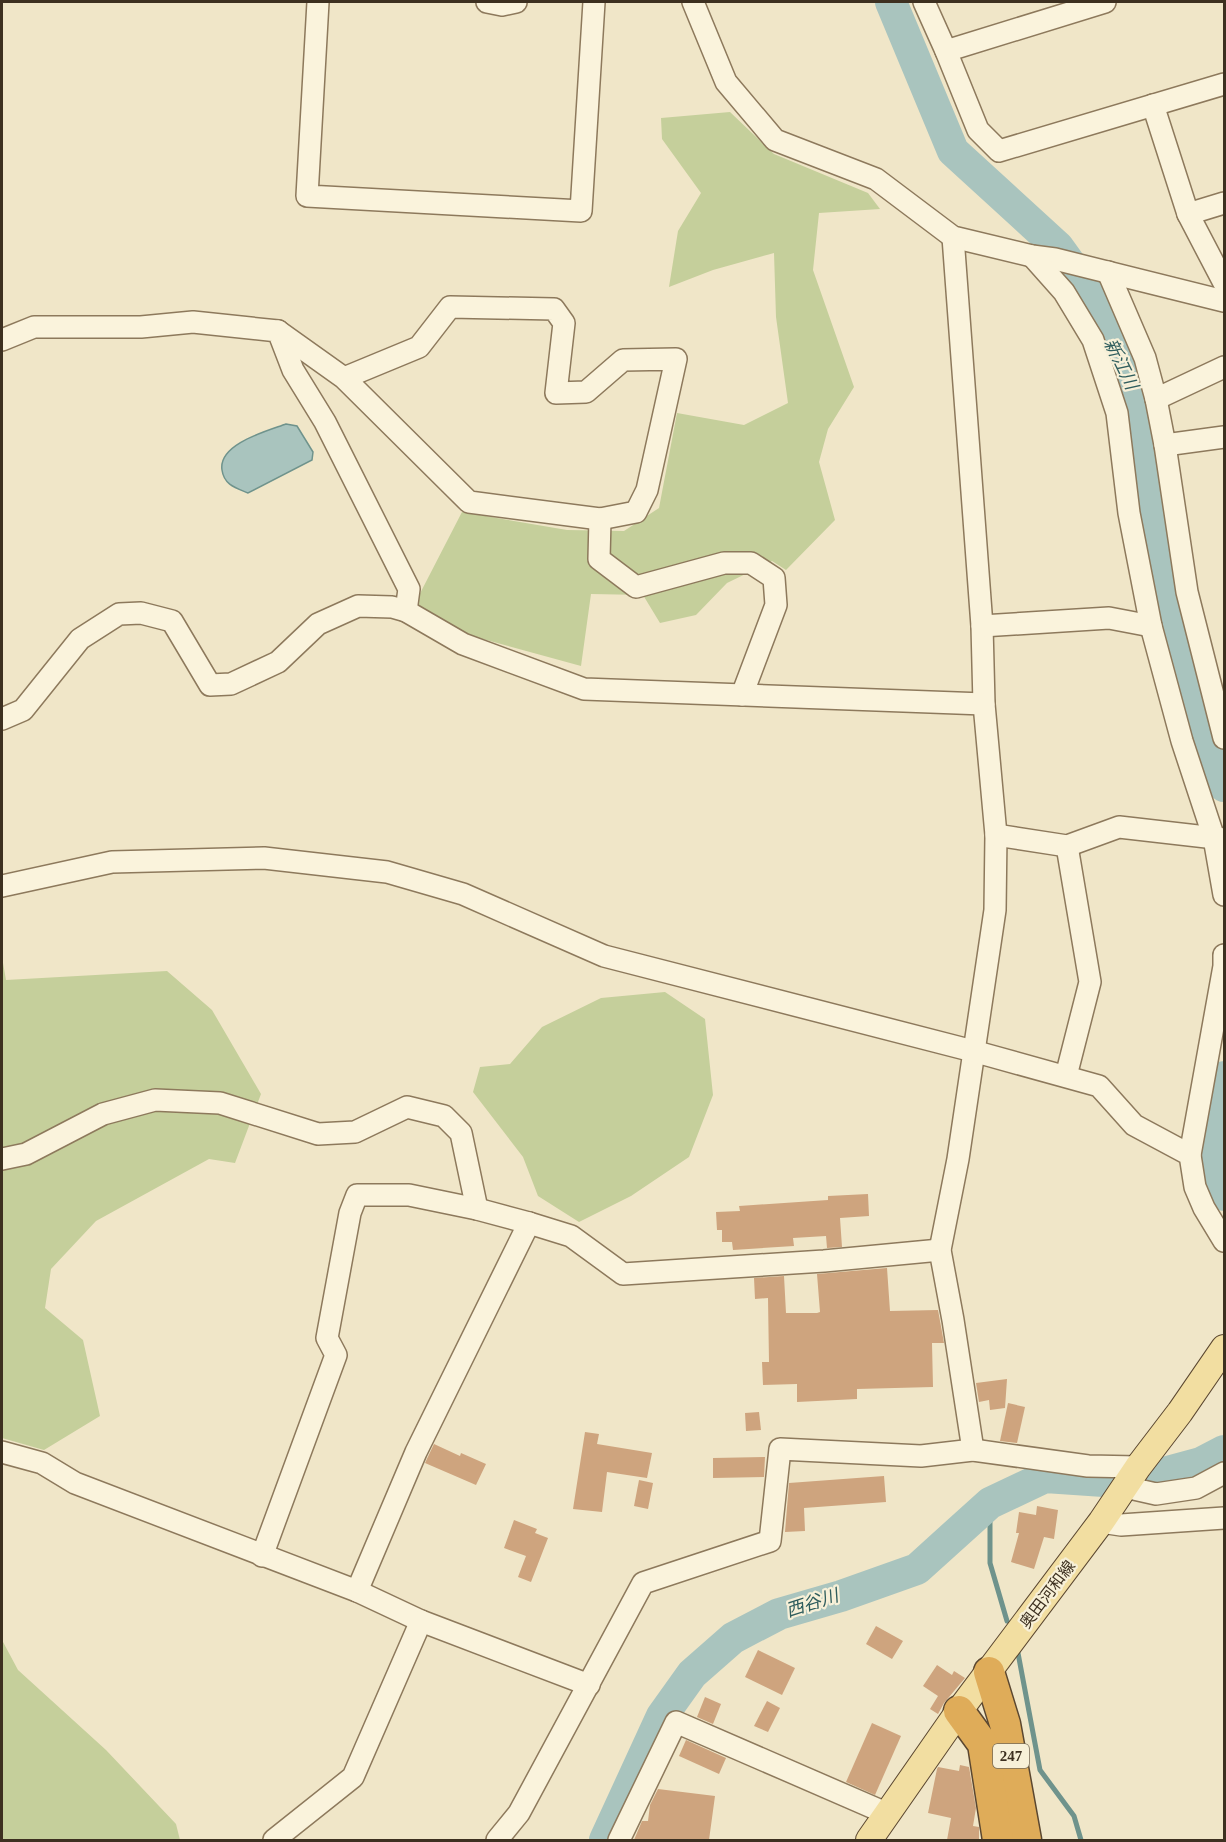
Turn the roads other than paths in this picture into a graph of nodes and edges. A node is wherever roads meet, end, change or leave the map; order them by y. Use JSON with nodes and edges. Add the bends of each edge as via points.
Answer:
{"nodes":[{"id":1,"x":318,"y":2,"type":"edge"},
{"id":2,"x":487,"y":2,"type":"edge"},
{"id":3,"x":516,"y":2,"type":"edge"},
{"id":4,"x":594,"y":2,"type":"edge"},
{"id":5,"x":693,"y":2,"type":"edge"},
{"id":6,"x":924,"y":2,"type":"edge"},
{"id":7,"x":1105,"y":2,"type":"edge"},
{"id":8,"x":1056,"y":9,"type":"edge"},
{"id":9,"x":946,"y":51,"type":"junction"},
{"id":10,"x":1224,"y":84,"type":"edge"},
{"id":11,"x":1153,"y":105,"type":"junction"},
{"id":12,"x":1224,"y":203,"type":"edge"},
{"id":13,"x":1188,"y":214,"type":"junction"},
{"id":14,"x":953,"y":237,"type":"junction"},
{"id":15,"x":1032,"y":256,"type":"junction"},
{"id":16,"x":1108,"y":272,"type":"junction"},
{"id":17,"x":1224,"y":283,"type":"edge"},
{"id":18,"x":1224,"y":301,"type":"edge"},
{"id":19,"x":278,"y":332,"type":"junction"},
{"id":20,"x":2,"y":340,"type":"edge"},
{"id":21,"x":1224,"y":367,"type":"edge"},
{"id":22,"x":344,"y":378,"type":"junction"},
{"id":23,"x":1156,"y":399,"type":"junction"},
{"id":24,"x":1224,"y":437,"type":"edge"},
{"id":25,"x":1165,"y":445,"type":"junction"},
{"id":26,"x":600,"y":519,"type":"junction"},
{"id":27,"x":406,"y":611,"type":"junction"},
{"id":28,"x":981,"y":626,"type":"junction"},
{"id":29,"x":1151,"y":626,"type":"junction"},
{"id":30,"x":742,"y":695,"type":"junction"},
{"id":31,"x":984,"y":704,"type":"junction"},
{"id":32,"x":2,"y":719,"type":"edge"},
{"id":33,"x":1224,"y":738,"type":"edge"},
{"id":34,"x":996,"y":835,"type":"junction"},
{"id":35,"x":1221,"y":839,"type":"edge"},
{"id":36,"x":1067,"y":846,"type":"junction"},
{"id":37,"x":2,"y":886,"type":"edge"},
{"id":38,"x":1224,"y":895,"type":"edge"},
{"id":39,"x":1224,"y":955,"type":"edge"},
{"id":40,"x":974,"y":1051,"type":"junction"},
{"id":41,"x":1066,"y":1076,"type":"junction"},
{"id":42,"x":1190,"y":1155,"type":"junction"},
{"id":43,"x":2,"y":1159,"type":"edge"},
{"id":44,"x":477,"y":1209,"type":"junction"},
{"id":45,"x":529,"y":1223,"type":"junction"},
{"id":46,"x":1224,"y":1241,"type":"edge"},
{"id":47,"x":940,"y":1250,"type":"junction"},
{"id":48,"x":1224,"y":1348,"type":"edge"},
{"id":49,"x":973,"y":1450,"type":"junction"},
{"id":50,"x":2,"y":1452,"type":"edge"},
{"id":51,"x":1224,"y":1473,"type":"edge"},
{"id":52,"x":1120,"y":1495,"type":"junction"},
{"id":53,"x":1224,"y":1518,"type":"edge"},
{"id":54,"x":262,"y":1556,"type":"junction"},
{"id":55,"x":357,"y":1591,"type":"junction"},
{"id":56,"x":421,"y":1621,"type":"junction"},
{"id":57,"x":989,"y":1672,"type":"junction"},
{"id":58,"x":589,"y":1685,"type":"junction"},
{"id":59,"x":959,"y":1711,"type":"junction"},
{"id":60,"x":888,"y":1814,"type":"junction"},
{"id":61,"x":274,"y":1840,"type":"edge"},
{"id":62,"x":497,"y":1840,"type":"edge"},
{"id":63,"x":619,"y":1840,"type":"edge"},
{"id":64,"x":869,"y":1840,"type":"edge"},
{"id":65,"x":998,"y":1840,"type":"edge"},
{"id":66,"x":1026,"y":1840,"type":"edge"}],
"edges":[{"from":1,"to":4,"type":"street","via":[[307,196],[581,211]]},
{"from":2,"to":3,"type":"street"},
{"from":5,"to":14,"type":"street","via":[[726,82],[775,140],[876,179]]},
{"from":6,"to":9,"type":"street"},
{"from":7,"to":8,"type":"street"},
{"from":8,"to":9,"type":"street"},
{"from":9,"to":11,"type":"street","via":[[978,130],[999,151]]},
{"from":10,"to":11,"type":"street"},
{"from":11,"to":13,"type":"street"},
{"from":12,"to":13,"type":"street"},
{"from":13,"to":17,"type":"street"},
{"from":14,"to":15,"type":"street"},
{"from":14,"to":28,"type":"street"},
{"from":15,"to":16,"type":"street"},
{"from":15,"to":29,"type":"street","via":[[1064,292],[1093,340],[1117,413],[1129,513]]},
{"from":16,"to":18,"type":"street"},
{"from":16,"to":23,"type":"street","via":[[1145,358]]},
{"from":19,"to":20,"type":"street","via":[[193,322],[141,327],[34,327]]},
{"from":19,"to":22,"type":"street"},
{"from":19,"to":27,"type":"street","via":[[293,370],[325,422],[408,589]]},
{"from":21,"to":23,"type":"street"},
{"from":22,"to":26,"type":"street","via":[[469,502]]},
{"from":22,"to":26,"type":"street","via":[[419,347],[450,308],[554,309],[564,323],[556,393],[586,392],[623,360],[676,359],[647,490],[636,512]]},
{"from":23,"to":25,"type":"street"},
{"from":24,"to":25,"type":"street"},
{"from":25,"to":33,"type":"street","via":[[1187,592]]},
{"from":26,"to":30,"type":"street","via":[[599,560],[636,587],[724,563],[751,563],[774,578],[776,605]]},
{"from":27,"to":30,"type":"street","via":[[463,644],[584,689]]},
{"from":27,"to":32,"type":"street","via":[[358,606],[318,624],[278,662],[231,684],[210,685],[172,621],[141,613],[119,614],[80,639],[23,710]]},
{"from":28,"to":29,"type":"street","via":[[1109,618]]},
{"from":28,"to":31,"type":"street"},
{"from":29,"to":35,"type":"street","via":[[1182,741]]},
{"from":30,"to":31,"type":"street"},
{"from":31,"to":34,"type":"street"},
{"from":34,"to":36,"type":"street"},
{"from":34,"to":40,"type":"street","via":[[995,910]]},
{"from":35,"to":36,"type":"street","via":[[1119,827]]},
{"from":35,"to":38,"type":"street"},
{"from":36,"to":41,"type":"street","via":[[1090,982]]},
{"from":37,"to":40,"type":"street","via":[[112,862],[264,858],[387,872],[463,894],[604,956]]},
{"from":39,"to":42,"type":"street"},
{"from":40,"to":41,"type":"street"},
{"from":40,"to":47,"type":"street"},
{"from":41,"to":42,"type":"street","via":[[1099,1086],[1134,1125]]},
{"from":42,"to":46,"type":"street","via":[[1195,1187]]},
{"from":43,"to":44,"type":"street","via":[[26,1154],[103,1114],[155,1100],[220,1103],[318,1134],[355,1132],[407,1107],[444,1116],[461,1133]]},
{"from":44,"to":45,"type":"street"},
{"from":44,"to":54,"type":"street","via":[[409,1195],[357,1195],[350,1213],[327,1338],[336,1355]]},
{"from":45,"to":47,"type":"street","via":[[571,1236],[623,1274]]},
{"from":45,"to":55,"type":"street","via":[[416,1452]]},
{"from":47,"to":49,"type":"street"},
{"from":48,"to":52,"type":"main road","name":"奥田河和線"},
{"from":49,"to":52,"type":"street","via":[[1088,1466]]},
{"from":49,"to":58,"type":"street","via":[[921,1456],[780,1449],[770,1541],[643,1583]]},
{"from":50,"to":54,"type":"street","via":[[42,1463],[75,1483]]},
{"from":51,"to":52,"type":"street","via":[[1196,1488]]},
{"from":52,"to":53,"type":"street","via":[[1121,1524]]},
{"from":52,"to":57,"type":"main road","name":"奥田河和線"},
{"from":54,"to":55,"type":"street"},
{"from":55,"to":56,"type":"street"},
{"from":56,"to":58,"type":"street"},
{"from":56,"to":61,"type":"street","via":[[353,1777]]},
{"from":57,"to":59,"type":"main road","name":"奥田河和線"},
{"from":57,"to":66,"type":"highway","number":"247","via":[[1005,1724]]},
{"from":58,"to":62,"type":"street","via":[[519,1813]]},
{"from":59,"to":60,"type":"main road","name":"奥田河和線"},
{"from":59,"to":65,"type":"highway","number":"247","via":[[983,1744]]},
{"from":60,"to":63,"type":"street","via":[[676,1722]]},
{"from":60,"to":64,"type":"main road","name":"奥田河和線"}]}
